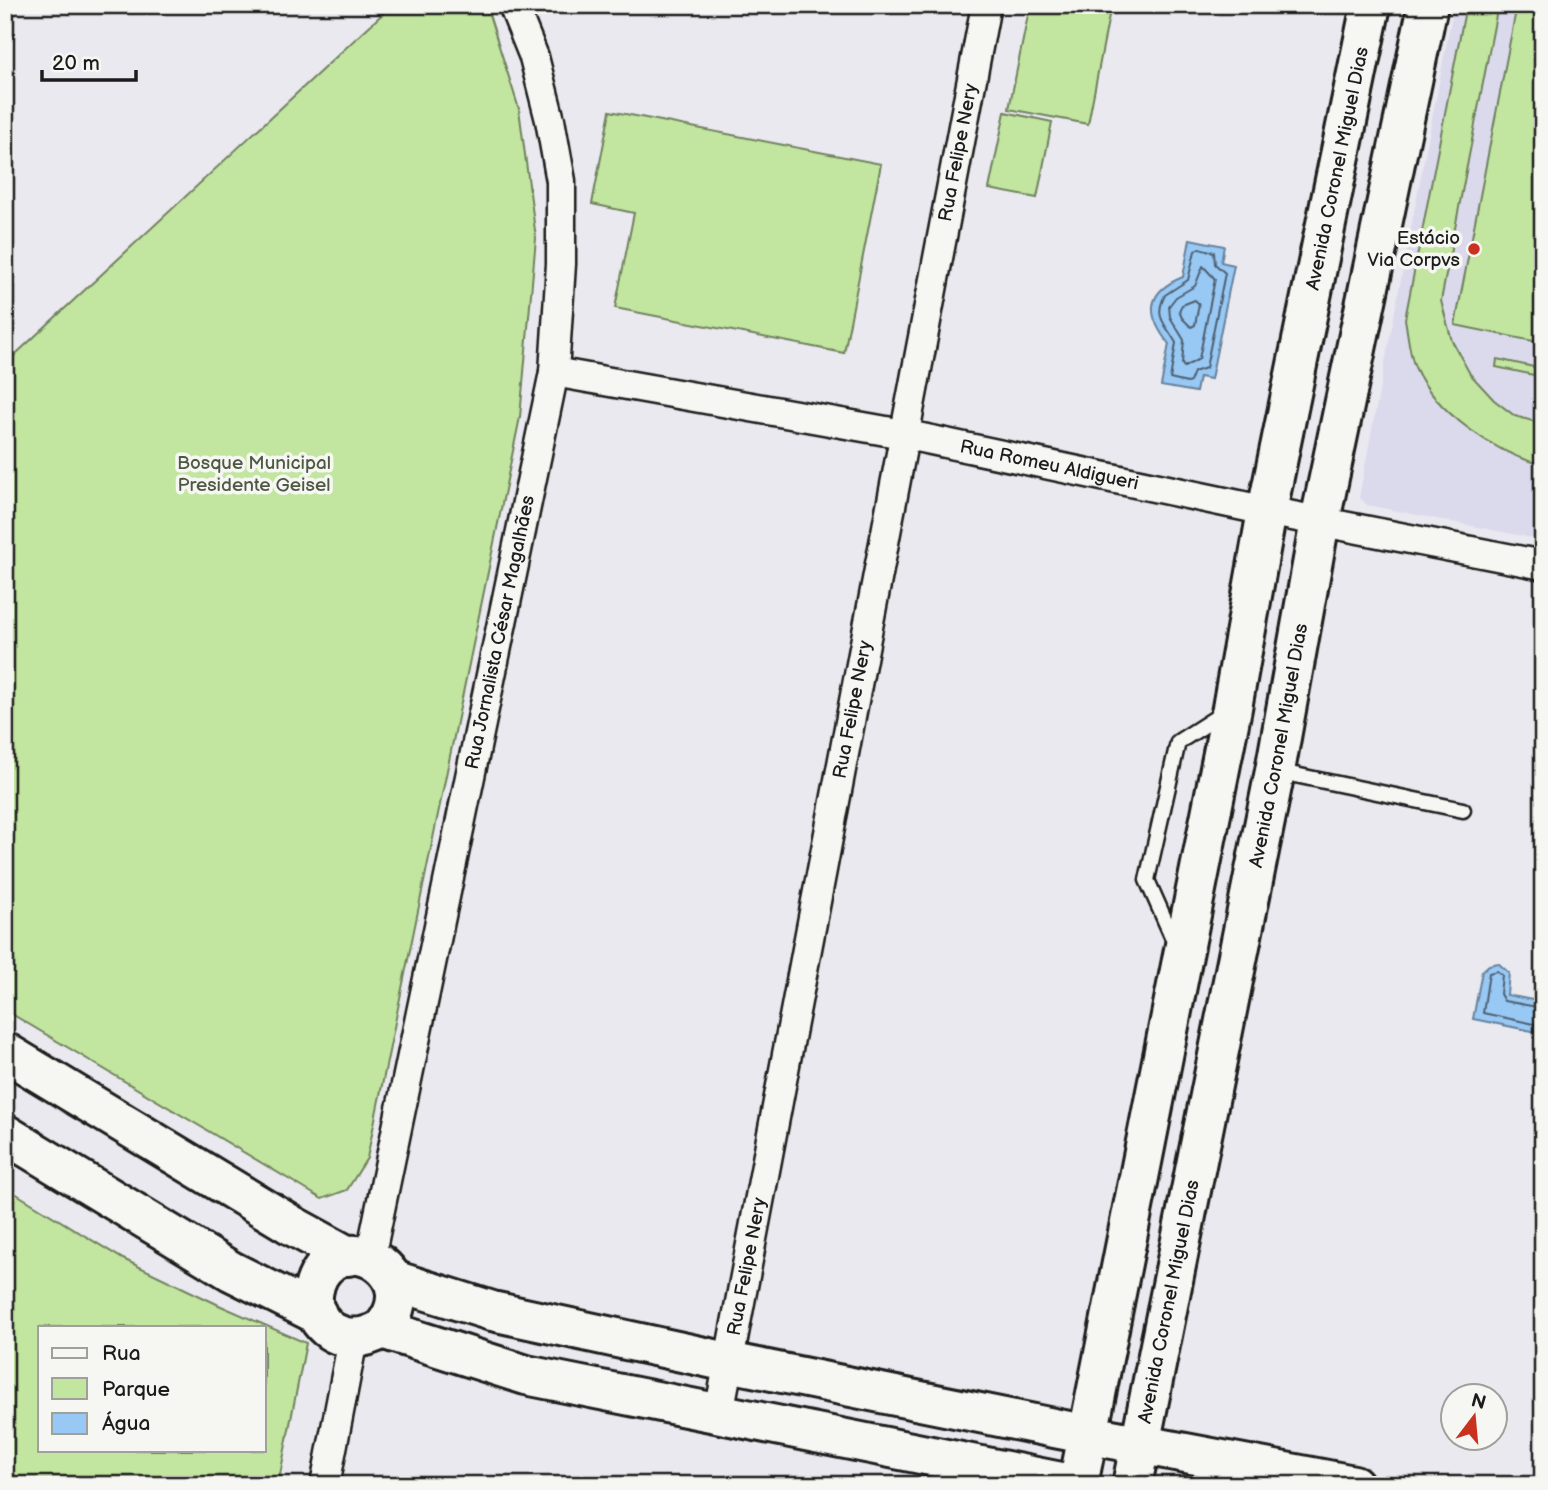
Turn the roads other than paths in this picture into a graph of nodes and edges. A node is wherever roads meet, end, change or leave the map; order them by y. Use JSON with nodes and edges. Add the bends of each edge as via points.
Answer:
{"nodes":[{"id":1,"x":513,"y":5,"type":"edge"},
{"id":2,"x":986,"y":5,"type":"edge"},
{"id":3,"x":1371,"y":5,"type":"edge"},
{"id":4,"x":1428,"y":5,"type":"edge"},
{"id":5,"x":554,"y":372,"type":"junction"},
{"id":6,"x":904,"y":434,"type":"junction"},
{"id":7,"x":1267,"y":511,"type":"junction"},
{"id":8,"x":1320,"y":521,"type":"junction"},
{"id":9,"x":1543,"y":565,"type":"edge"},
{"id":10,"x":1233,"y":708,"type":"junction"},
{"id":11,"x":1275,"y":771,"type":"junction"},
{"id":12,"x":1463,"y":810,"type":"dead end"},
{"id":13,"x":1195,"y":897,"type":"junction"},
{"id":14,"x":1247,"y":908,"type":"junction"},
{"id":15,"x":1183,"y":960,"type":"junction"},
{"id":16,"x":5,"y":1052,"type":"edge"},
{"id":17,"x":5,"y":1134,"type":"edge"},
{"id":18,"x":370,"y":1265,"type":"junction"},
{"id":19,"x":317,"y":1314,"type":"junction"},
{"id":20,"x":368,"y":1334,"type":"junction"},
{"id":21,"x":728,"y":1362,"type":"junction"},
{"id":22,"x":719,"y":1413,"type":"junction"},
{"id":23,"x":1087,"y":1434,"type":"junction"},
{"id":24,"x":1140,"y":1443,"type":"junction"},
{"id":25,"x":325,"y":1485,"type":"edge"},
{"id":26,"x":1077,"y":1485,"type":"edge"},
{"id":27,"x":1132,"y":1485,"type":"edge"},
{"id":28,"x":1354,"y":1485,"type":"edge"}],
"edges":[{"from":1,"to":5,"type":"street","name":"Rua Jornalista César Magalhães","via":[[534,58],[561,181]]},
{"from":2,"to":6,"type":"street","name":"Rua Felipe Nery"},
{"from":3,"to":7,"type":"main road","name":"Avenida Coronel Miguel Dias"},
{"from":4,"to":8,"type":"main road","name":"Avenida Coronel Miguel Dias"},
{"from":5,"to":6,"type":"street","name":"Rua Romeu Aldigueri"},
{"from":5,"to":18,"type":"street","name":"Rua Jornalista César Magalhães"},
{"from":6,"to":7,"type":"street","name":"Rua Romeu Aldigueri"},
{"from":6,"to":21,"type":"street","name":"Rua Felipe Nery"},
{"from":7,"to":8,"type":"street","name":"Rua Romeu Aldigueri"},
{"from":7,"to":10,"type":"main road","name":"Avenida Coronel Miguel Dias"},
{"from":8,"to":9,"type":"street","name":"Rua Romeu Aldigueri"},
{"from":8,"to":11,"type":"main road","name":"Avenida Coronel Miguel Dias"},
{"from":10,"to":13,"type":"main road","name":"Avenida Coronel Miguel Dias"},
{"from":10,"to":15,"type":"lane","via":[[1178,742],[1147,880]]},
{"from":11,"to":12,"type":"lane"},
{"from":11,"to":14,"type":"main road","name":"Avenida Coronel Miguel Dias"},
{"from":13,"to":14,"type":"main road"},
{"from":13,"to":15,"type":"main road","name":"Avenida Coronel Miguel Dias"},
{"from":14,"to":24,"type":"main road","name":"Avenida Coronel Miguel Dias"},
{"from":15,"to":23,"type":"main road","name":"Avenida Coronel Miguel Dias"},
{"from":16,"to":18,"type":"main road","via":[[293,1226]]},
{"from":17,"to":19,"type":"main road","via":[[231,1271]]},
{"from":18,"to":19,"type":"main road","via":[[334,1260],[323,1269],[312,1295]]},
{"from":18,"to":20,"type":"main road","via":[[397,1293],[390,1319]]},
{"from":18,"to":21,"type":"main road","via":[[492,1311]]},
{"from":19,"to":20,"type":"main road","via":[[331,1332],[344,1338]]},
{"from":20,"to":22,"type":"main road","via":[[526,1375]]},
{"from":20,"to":25,"type":"street"},
{"from":21,"to":22,"type":"street","name":"Rua Felipe Nery"},
{"from":21,"to":23,"type":"main road"},
{"from":22,"to":26,"type":"main road"},
{"from":23,"to":24,"type":"main road"},
{"from":23,"to":26,"type":"main road","name":"Avenida Coronel Miguel Dias"},
{"from":24,"to":27,"type":"main road","name":"Avenida Coronel Miguel Dias"},
{"from":24,"to":28,"type":"main road"}]}
